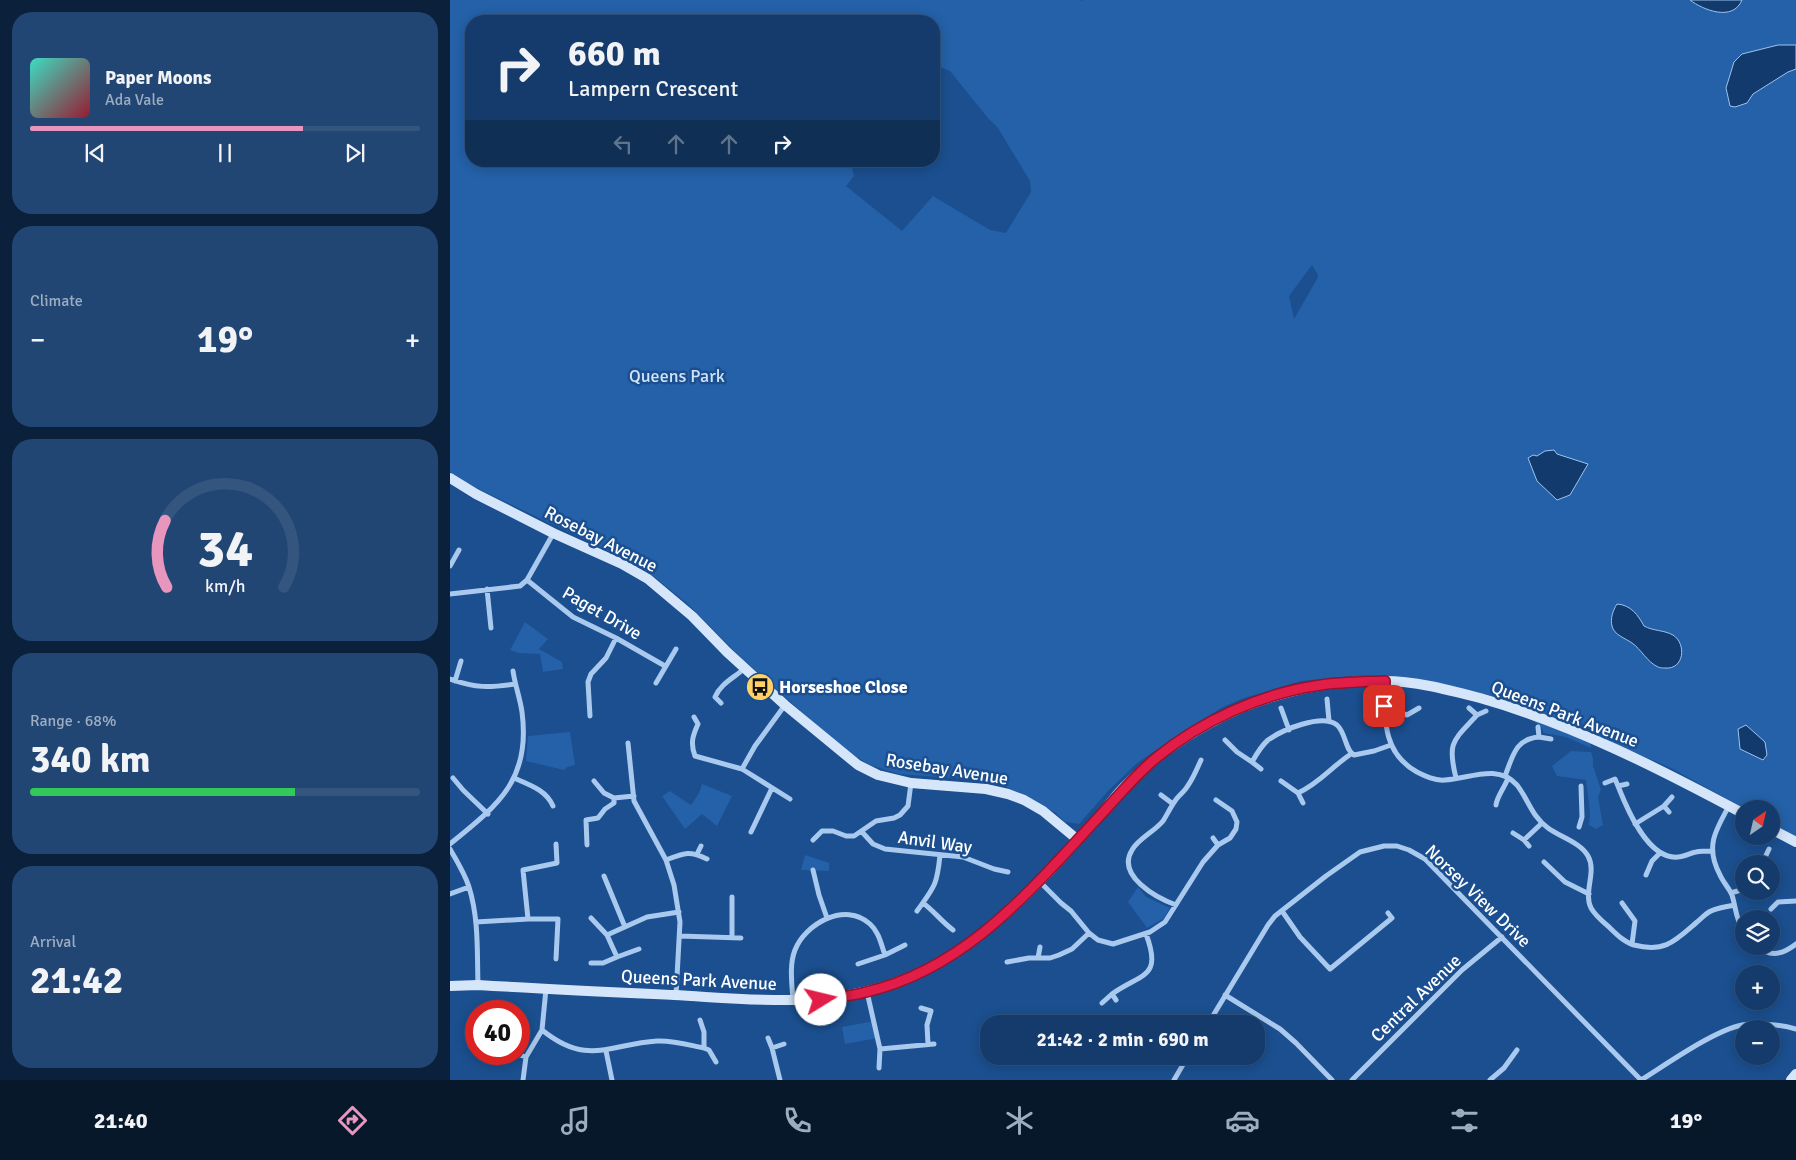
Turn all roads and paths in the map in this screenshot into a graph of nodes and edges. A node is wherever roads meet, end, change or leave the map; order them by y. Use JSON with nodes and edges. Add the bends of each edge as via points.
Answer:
{"nodes":[{"id":1,"x":450,"y":478,"type":"edge"},
{"id":2,"x":553,"y":533,"type":"junction"},
{"id":3,"x":459,"y":550,"type":"dead end"},
{"id":4,"x":450,"y":566,"type":"edge"},
{"id":5,"x":527,"y":580,"type":"junction"},
{"id":6,"x":487,"y":589,"type":"junction"},
{"id":7,"x":450,"y":593,"type":"edge"},
{"id":8,"x":491,"y":628,"type":"dead end"},
{"id":9,"x":616,"y":638,"type":"junction"},
{"id":10,"x":676,"y":649,"type":"dead end"},
{"id":11,"x":461,"y":662,"type":"dead end"},
{"id":12,"x":665,"y":666,"type":"junction"},
{"id":13,"x":745,"y":668,"type":"junction"},
{"id":14,"x":513,"y":671,"type":"dead end"},
{"id":15,"x":452,"y":680,"type":"edge"},
{"id":16,"x":1385,"y":681,"type":"junction"},
{"id":17,"x":656,"y":683,"type":"dead end"},
{"id":18,"x":515,"y":684,"type":"junction"},
{"id":19,"x":1327,"y":699,"type":"dead end"},
{"id":20,"x":721,"y":703,"type":"dead end"},
{"id":21,"x":785,"y":705,"type":"junction"},
{"id":22,"x":1282,"y":708,"type":"dead end"},
{"id":23,"x":1419,"y":708,"type":"dead end"},
{"id":24,"x":1469,"y":708,"type":"dead end"},
{"id":25,"x":1486,"y":710,"type":"dead end"},
{"id":26,"x":1385,"y":713,"type":"junction"},
{"id":27,"x":1477,"y":715,"type":"junction"},
{"id":28,"x":590,"y":716,"type":"dead end"},
{"id":29,"x":694,"y":717,"type":"dead end"},
{"id":30,"x":1329,"y":721,"type":"junction"},
{"id":31,"x":1538,"y":727,"type":"dead end"},
{"id":32,"x":1290,"y":730,"type":"junction"},
{"id":33,"x":1539,"y":737,"type":"junction"},
{"id":34,"x":1550,"y":739,"type":"dead end"},
{"id":35,"x":1225,"y":740,"type":"dead end"},
{"id":36,"x":628,"y":743,"type":"dead end"},
{"id":37,"x":1390,"y":745,"type":"junction"},
{"id":38,"x":1351,"y":754,"type":"junction"},
{"id":39,"x":1201,"y":760,"type":"dead end"},
{"id":40,"x":1252,"y":762,"type":"junction"},
{"id":41,"x":742,"y":769,"type":"junction"},
{"id":42,"x":1261,"y":769,"type":"dead end"},
{"id":43,"x":1506,"y":777,"type":"junction"},
{"id":44,"x":453,"y":778,"type":"dead end"},
{"id":45,"x":514,"y":778,"type":"junction"},
{"id":46,"x":1456,"y":778,"type":"junction"},
{"id":47,"x":594,"y":781,"type":"dead end"},
{"id":48,"x":1280,"y":782,"type":"dead end"},
{"id":49,"x":911,"y":783,"type":"junction"},
{"id":50,"x":1605,"y":783,"type":"dead end"},
{"id":51,"x":1627,"y":784,"type":"dead end"},
{"id":52,"x":1581,"y":786,"type":"dead end"},
{"id":53,"x":1618,"y":786,"type":"junction"},
{"id":54,"x":772,"y":788,"type":"junction"},
{"id":55,"x":1298,"y":792,"type":"junction"},
{"id":56,"x":1161,"y":795,"type":"dead end"},
{"id":57,"x":634,"y":796,"type":"junction"},
{"id":58,"x":1672,"y":797,"type":"dead end"},
{"id":59,"x":614,"y":798,"type":"junction"},
{"id":60,"x":790,"y":800,"type":"dead end"},
{"id":61,"x":1216,"y":800,"type":"dead end"},
{"id":62,"x":1302,"y":803,"type":"dead end"},
{"id":63,"x":1173,"y":804,"type":"junction"},
{"id":64,"x":1496,"y":805,"type":"dead end"},
{"id":65,"x":553,"y":806,"type":"dead end"},
{"id":66,"x":1664,"y":806,"type":"junction"},
{"id":67,"x":1729,"y":806,"type":"junction"},
{"id":68,"x":1735,"y":809,"type":"edge"},
{"id":69,"x":1669,"y":812,"type":"dead end"},
{"id":70,"x":488,"y":814,"type":"junction"},
{"id":71,"x":1542,"y":823,"type":"junction"},
{"id":72,"x":1635,"y":824,"type":"junction"},
{"id":73,"x":1579,"y":827,"type":"dead end"},
{"id":74,"x":751,"y":832,"type":"dead end"},
{"id":75,"x":862,"y":832,"type":"junction"},
{"id":76,"x":1513,"y":833,"type":"dead end"},
{"id":77,"x":1780,"y":834,"type":"edge"},
{"id":78,"x":1213,"y":838,"type":"dead end"},
{"id":79,"x":813,"y":840,"type":"dead end"},
{"id":80,"x":1078,"y":840,"type":"junction"},
{"id":81,"x":1524,"y":840,"type":"junction"},
{"id":82,"x":1796,"y":842,"type":"edge"},
{"id":83,"x":450,"y":844,"type":"edge"},
{"id":84,"x":556,"y":844,"type":"dead end"},
{"id":85,"x":587,"y":845,"type":"dead end"},
{"id":86,"x":1218,"y":845,"type":"junction"},
{"id":87,"x":701,"y":846,"type":"dead end"},
{"id":88,"x":1529,"y":846,"type":"dead end"},
{"id":89,"x":450,"y":849,"type":"edge"},
{"id":90,"x":1769,"y":849,"type":"dead end"},
{"id":91,"x":1712,"y":851,"type":"junction"},
{"id":92,"x":1660,"y":853,"type":"junction"},
{"id":93,"x":697,"y":854,"type":"junction"},
{"id":94,"x":940,"y":855,"type":"junction"},
{"id":95,"x":1766,"y":855,"type":"edge"},
{"id":96,"x":708,"y":859,"type":"dead end"},
{"id":97,"x":666,"y":860,"type":"junction"},
{"id":98,"x":1544,"y":862,"type":"dead end"},
{"id":99,"x":813,"y":870,"type":"dead end"},
{"id":100,"x":1008,"y":872,"type":"dead end"},
{"id":101,"x":1646,"y":875,"type":"dead end"},
{"id":102,"x":604,"y":876,"type":"dead end"},
{"id":103,"x":1039,"y":881,"type":"junction"},
{"id":104,"x":469,"y":887,"type":"junction"},
{"id":105,"x":1735,"y":892,"type":"edge"},
{"id":106,"x":1731,"y":893,"type":"junction"},
{"id":107,"x":450,"y":894,"type":"edge"},
{"id":108,"x":1589,"y":894,"type":"junction"},
{"id":109,"x":732,"y":897,"type":"dead end"},
{"id":110,"x":1796,"y":901,"type":"edge"},
{"id":111,"x":922,"y":903,"type":"junction"},
{"id":112,"x":1622,"y":903,"type":"dead end"},
{"id":113,"x":1176,"y":905,"type":"junction"},
{"id":114,"x":1734,"y":905,"type":"junction"},
{"id":115,"x":1771,"y":909,"type":"dead end"},
{"id":116,"x":1735,"y":910,"type":"edge"},
{"id":117,"x":917,"y":911,"type":"dead end"},
{"id":118,"x":1282,"y":911,"type":"junction"},
{"id":119,"x":679,"y":912,"type":"junction"},
{"id":120,"x":1388,"y":913,"type":"dead end"},
{"id":121,"x":591,"y":918,"type":"dead end"},
{"id":122,"x":827,"y":918,"type":"junction"},
{"id":123,"x":1392,"y":918,"type":"junction"},
{"id":124,"x":528,"y":919,"type":"junction"},
{"id":125,"x":476,"y":922,"type":"junction"},
{"id":126,"x":1397,"y":924,"type":"dead end"},
{"id":127,"x":625,"y":926,"type":"junction"},
{"id":128,"x":953,"y":930,"type":"dead end"},
{"id":129,"x":1089,"y":933,"type":"junction"},
{"id":130,"x":1146,"y":934,"type":"junction"},
{"id":131,"x":608,"y":935,"type":"junction"},
{"id":132,"x":680,"y":936,"type":"junction"},
{"id":133,"x":732,"y":936,"type":"junction"},
{"id":134,"x":1502,"y":937,"type":"junction"},
{"id":135,"x":741,"y":938,"type":"dead end"},
{"id":136,"x":1632,"y":944,"type":"junction"},
{"id":137,"x":1796,"y":944,"type":"edge"},
{"id":138,"x":905,"y":945,"type":"dead end"},
{"id":139,"x":1040,"y":947,"type":"dead end"},
{"id":140,"x":639,"y":948,"type":"dead end"},
{"id":141,"x":1780,"y":953,"type":"edge"},
{"id":142,"x":885,"y":954,"type":"junction"},
{"id":143,"x":617,"y":957,"type":"junction"},
{"id":144,"x":1038,"y":958,"type":"junction"},
{"id":145,"x":556,"y":959,"type":"dead end"},
{"id":146,"x":1007,"y":962,"type":"dead end"},
{"id":147,"x":591,"y":963,"type":"dead end"},
{"id":148,"x":858,"y":964,"type":"dead end"},
{"id":149,"x":478,"y":985,"type":"junction"},
{"id":150,"x":450,"y":986,"type":"edge"},
{"id":151,"x":546,"y":990,"type":"junction"},
{"id":152,"x":867,"y":992,"type":"junction"},
{"id":153,"x":1112,"y":994,"type":"junction"},
{"id":154,"x":676,"y":995,"type":"junction"},
{"id":155,"x":1225,"y":995,"type":"junction"},
{"id":156,"x":793,"y":1000,"type":"junction"},
{"id":157,"x":1116,"y":1000,"type":"dead end"},
{"id":158,"x":1102,"y":1003,"type":"dead end"},
{"id":159,"x":920,"y":1008,"type":"dead end"},
{"id":160,"x":1213,"y":1015,"type":"edge"},
{"id":161,"x":700,"y":1020,"type":"dead end"},
{"id":162,"x":1796,"y":1028,"type":"edge"},
{"id":163,"x":542,"y":1030,"type":"junction"},
{"id":164,"x":768,"y":1038,"type":"dead end"},
{"id":165,"x":784,"y":1044,"type":"dead end"},
{"id":166,"x":704,"y":1048,"type":"junction"},
{"id":167,"x":772,"y":1048,"type":"junction"},
{"id":168,"x":880,"y":1049,"type":"junction"},
{"id":169,"x":1517,"y":1050,"type":"dead end"},
{"id":170,"x":530,"y":1051,"type":"edge"},
{"id":171,"x":606,"y":1051,"type":"junction"},
{"id":172,"x":716,"y":1062,"type":"dead end"},
{"id":173,"x":525,"y":1065,"type":"edge"},
{"id":174,"x":1183,"y":1065,"type":"edge"},
{"id":175,"x":879,"y":1068,"type":"dead end"},
{"id":176,"x":1796,"y":1074,"type":"edge"},
{"id":177,"x":523,"y":1080,"type":"edge"},
{"id":178,"x":612,"y":1080,"type":"edge"},
{"id":179,"x":780,"y":1080,"type":"edge"},
{"id":180,"x":1174,"y":1080,"type":"edge"},
{"id":181,"x":1332,"y":1080,"type":"edge"},
{"id":182,"x":1352,"y":1080,"type":"edge"},
{"id":183,"x":1490,"y":1080,"type":"edge"},
{"id":184,"x":1641,"y":1080,"type":"edge"},
{"id":185,"x":1791,"y":1080,"type":"edge"}],
"edges":[{"from":1,"to":2,"type":"street","name":"Rosebay Avenue"},
{"from":2,"to":5,"type":"street"},
{"from":2,"to":13,"type":"street","name":"Rosebay Avenue","via":[[648,579]]},
{"from":3,"to":4,"type":"street"},
{"from":5,"to":6,"type":"street","via":[[520,586]]},
{"from":5,"to":9,"type":"street","name":"Paget Drive","via":[[565,612]]},
{"from":6,"to":7,"type":"street"},
{"from":6,"to":8,"type":"street"},
{"from":9,"to":12,"type":"street","name":"Paget Drive"},
{"from":9,"to":28,"type":"street","via":[[588,682]]},
{"from":10,"to":12,"type":"street"},
{"from":11,"to":15,"type":"street"},
{"from":12,"to":17,"type":"street"},
{"from":13,"to":20,"type":"street","via":[[726,681],[716,694]]},
{"from":13,"to":21,"type":"street","name":"Rosebay Avenue"},
{"from":14,"to":18,"type":"street"},
{"from":15,"to":18,"type":"street","via":[[484,688]]},
{"from":16,"to":26,"type":"street"},
{"from":16,"to":67,"type":"street","name":"Queens Park Avenue","via":[[1423,684],[1526,713],[1643,762]]},
{"from":16,"to":80,"type":"street","name":"Queens Park Avenue","via":[[1345,682],[1299,689],[1217,719],[1157,758],[1124,787]]},
{"from":18,"to":45,"type":"street","via":[[522,711],[523,737],[521,760]]},
{"from":19,"to":30,"type":"street"},
{"from":21,"to":41,"type":"street"},
{"from":21,"to":49,"type":"street","name":"Rosebay Avenue","via":[[858,765],[878,775]]},
{"from":22,"to":32,"type":"street"},
{"from":23,"to":26,"type":"street","via":[[1407,715]]},
{"from":24,"to":27,"type":"street"},
{"from":25,"to":27,"type":"street"},
{"from":26,"to":37,"type":"street"},
{"from":27,"to":46,"type":"street","via":[[1453,743]]},
{"from":29,"to":41,"type":"street","via":[[698,724],[692,738],[695,756]]},
{"from":30,"to":32,"type":"street","via":[[1312,722]]},
{"from":30,"to":38,"type":"street","via":[[1343,732]]},
{"from":31,"to":33,"type":"street"},
{"from":32,"to":40,"type":"street","via":[[1269,739]]},
{"from":33,"to":34,"type":"street"},
{"from":33,"to":43,"type":"street","via":[[1523,741]]},
{"from":35,"to":40,"type":"street"},
{"from":36,"to":57,"type":"street"},
{"from":37,"to":38,"type":"street","via":[[1358,755]]},
{"from":37,"to":46,"type":"street","via":[[1403,762],[1427,777]]},
{"from":38,"to":55,"type":"street","via":[[1315,784]]},
{"from":39,"to":63,"type":"street","via":[[1187,788]]},
{"from":40,"to":42,"type":"street"},
{"from":41,"to":54,"type":"street"},
{"from":43,"to":46,"type":"street","via":[[1486,773]]},
{"from":43,"to":64,"type":"street"},
{"from":43,"to":71,"type":"street","via":[[1516,785]]},
{"from":44,"to":70,"type":"street"},
{"from":45,"to":65,"type":"street","via":[[549,796]]},
{"from":45,"to":70,"type":"street"},
{"from":47,"to":59,"type":"street","via":[[604,793]]},
{"from":48,"to":55,"type":"street"},
{"from":49,"to":75,"type":"street","via":[[908,806],[900,815],[876,821]]},
{"from":49,"to":80,"type":"street","name":"Rosebay Avenue","via":[[986,788],[1008,794],[1043,810]]},
{"from":50,"to":53,"type":"street","via":[[1615,779]]},
{"from":51,"to":53,"type":"street"},
{"from":52,"to":73,"type":"street","via":[[1582,817]]},
{"from":53,"to":72,"type":"street"},
{"from":54,"to":60,"type":"street"},
{"from":54,"to":74,"type":"street"},
{"from":55,"to":62,"type":"street"},
{"from":56,"to":63,"type":"street"},
{"from":57,"to":59,"type":"street"},
{"from":57,"to":97,"type":"street","via":[[634,802]]},
{"from":58,"to":66,"type":"street"},
{"from":59,"to":85,"type":"street","via":[[614,803],[598,818],[586,820]]},
{"from":61,"to":86,"type":"street","via":[[1232,811],[1237,822],[1230,838]]},
{"from":63,"to":113,"type":"street","via":[[1161,823],[1132,850],[1128,860],[1139,883],[1157,897]]},
{"from":66,"to":69,"type":"street"},
{"from":66,"to":72,"type":"street"},
{"from":67,"to":68,"type":"street","name":"Queens Park Avenue"},
{"from":67,"to":91,"type":"street","via":[[1712,838]]},
{"from":70,"to":83,"type":"street"},
{"from":71,"to":81,"type":"street"},
{"from":71,"to":108,"type":"street","via":[[1579,846],[1588,856],[1591,873]]},
{"from":72,"to":92,"type":"street"},
{"from":75,"to":79,"type":"street","via":[[846,836],[822,831]]},
{"from":75,"to":94,"type":"street","name":"Anvil Way","via":[[873,844],[885,849]]},
{"from":76,"to":81,"type":"street"},
{"from":77,"to":82,"type":"street"},
{"from":78,"to":86,"type":"street"},
{"from":80,"to":103,"type":"street","name":"Queens Park Avenue"},
{"from":81,"to":88,"type":"street"},
{"from":84,"to":124,"type":"street","via":[[557,863],[523,870]]},
{"from":86,"to":113,"type":"street","via":[[1194,874]]},
{"from":87,"to":93,"type":"street"},
{"from":89,"to":104,"type":"street"},
{"from":90,"to":95,"type":"street"},
{"from":91,"to":92,"type":"street","via":[[1678,857]]},
{"from":91,"to":106,"type":"street","via":[[1717,870]]},
{"from":92,"to":101,"type":"street"},
{"from":93,"to":96,"type":"street"},
{"from":93,"to":97,"type":"street","via":[[684,853]]},
{"from":94,"to":100,"type":"street","name":"Anvil Way","via":[[963,857]]},
{"from":94,"to":111,"type":"street","via":[[937,882]]},
{"from":97,"to":119,"type":"street"},
{"from":98,"to":108,"type":"street","via":[[1565,882]]},
{"from":99,"to":122,"type":"street"},
{"from":102,"to":127,"type":"street"},
{"from":103,"to":129,"type":"street"},
{"from":103,"to":152,"type":"street","name":"Queens Park Avenue","via":[[996,924],[955,953],[909,977]]},
{"from":104,"to":107,"type":"street"},
{"from":104,"to":125,"type":"street"},
{"from":105,"to":106,"type":"street"},
{"from":106,"to":114,"type":"street"},
{"from":108,"to":136,"type":"street","via":[[1594,912],[1620,938]]},
{"from":109,"to":133,"type":"street"},
{"from":110,"to":115,"type":"street","via":[[1778,902]]},
{"from":111,"to":117,"type":"street"},
{"from":111,"to":128,"type":"street"},
{"from":112,"to":136,"type":"street","via":[[1635,921]]},
{"from":113,"to":130,"type":"street","via":[[1165,922]]},
{"from":114,"to":116,"type":"street"},
{"from":114,"to":136,"type":"street","via":[[1710,911],[1668,945]]},
{"from":118,"to":123,"type":"street","via":[[1300,937],[1330,969]]},
{"from":118,"to":134,"type":"street","name":"Norsey View Drive","via":[[1360,852],[1397,846],[1425,859]]},
{"from":118,"to":155,"type":"street","name":"Norsey View Drive","via":[[1268,925]]},
{"from":119,"to":127,"type":"street","via":[[648,917]]},
{"from":119,"to":132,"type":"street"},
{"from":120,"to":123,"type":"street"},
{"from":121,"to":131,"type":"street"},
{"from":122,"to":142,"type":"street","via":[[837,915],[862,918],[876,931]]},
{"from":122,"to":156,"type":"street","via":[[804,934],[795,950]]},
{"from":123,"to":126,"type":"street"},
{"from":124,"to":125,"type":"street"},
{"from":124,"to":145,"type":"street","via":[[558,919]]},
{"from":125,"to":149,"type":"street"},
{"from":127,"to":131,"type":"street"},
{"from":129,"to":130,"type":"street","via":[[1098,940],[1113,944]]},
{"from":129,"to":144,"type":"street","via":[[1072,949],[1050,958]]},
{"from":130,"to":153,"type":"street","via":[[1152,953],[1150,969],[1139,980]]},
{"from":131,"to":143,"type":"street"},
{"from":132,"to":133,"type":"street"},
{"from":132,"to":154,"type":"street"},
{"from":133,"to":135,"type":"street"},
{"from":134,"to":182,"type":"street","name":"Central Avenue","via":[[1462,970]]},
{"from":134,"to":184,"type":"street","name":"Norsey View Drive"},
{"from":137,"to":141,"type":"street"},
{"from":138,"to":142,"type":"street"},
{"from":139,"to":144,"type":"street"},
{"from":140,"to":143,"type":"street"},
{"from":142,"to":148,"type":"street"},
{"from":143,"to":147,"type":"street","via":[[603,963]]},
{"from":144,"to":146,"type":"street"},
{"from":149,"to":150,"type":"street","name":"Queens Park Avenue"},
{"from":149,"to":151,"type":"street","name":"Queens Park Avenue"},
{"from":151,"to":154,"type":"street","name":"Queens Park Avenue"},
{"from":151,"to":163,"type":"street"},
{"from":152,"to":156,"type":"street","name":"Queens Park Avenue","via":[[821,1000]]},
{"from":152,"to":168,"type":"street"},
{"from":153,"to":157,"type":"street"},
{"from":153,"to":158,"type":"street"},
{"from":154,"to":156,"type":"street","name":"Queens Park Avenue"},
{"from":155,"to":160,"type":"street","name":"Norsey View Drive"},
{"from":155,"to":181,"type":"street","via":[[1280,1029]]},
{"from":159,"to":168,"type":"street","via":[[931,1011],[927,1024],[931,1044]]},
{"from":161,"to":166,"type":"street"},
{"from":162,"to":184,"type":"street","via":[[1740,1025],[1706,1041]]},
{"from":163,"to":170,"type":"street"},
{"from":163,"to":171,"type":"street","via":[[575,1049]]},
{"from":164,"to":167,"type":"street"},
{"from":165,"to":167,"type":"street"},
{"from":166,"to":171,"type":"street","via":[[660,1041]]},
{"from":166,"to":172,"type":"street"},
{"from":167,"to":179,"type":"street"},
{"from":168,"to":175,"type":"street"},
{"from":169,"to":183,"type":"street"},
{"from":171,"to":178,"type":"street"},
{"from":173,"to":177,"type":"street"},
{"from":174,"to":180,"type":"street"},
{"from":176,"to":185,"type":"street"}]}
